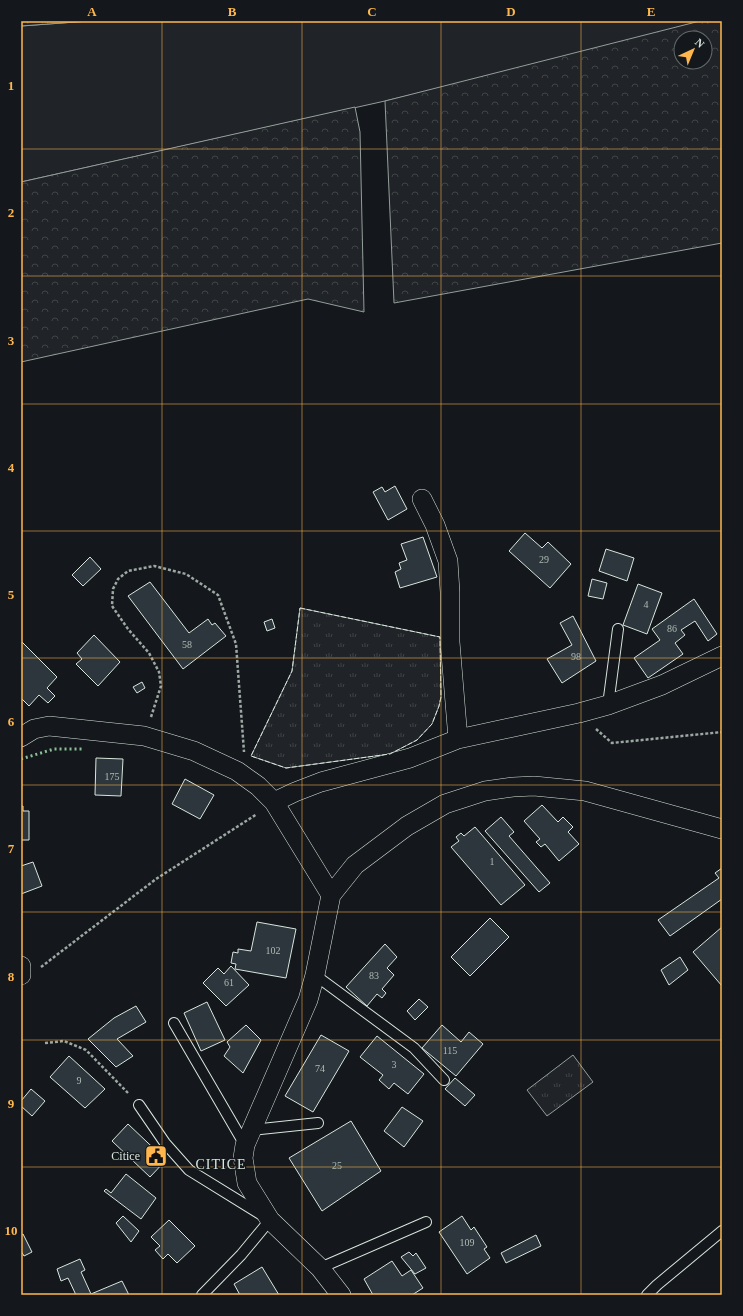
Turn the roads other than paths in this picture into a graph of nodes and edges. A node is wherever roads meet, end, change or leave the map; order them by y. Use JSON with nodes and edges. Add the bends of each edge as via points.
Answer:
{"nodes":[{"id":1,"x":422,"y":499,"type":"dead end"},
{"id":2,"x":618,"y":629,"type":"dead end"},
{"id":3,"x":722,"y":656,"type":"edge"},
{"id":4,"x":608,"y":705,"type":"junction"},
{"id":5,"x":21,"y":737,"type":"edge"},
{"id":6,"x":458,"y":739,"type":"junction"},
{"id":7,"x":274,"y":802,"type":"junction"},
{"id":8,"x":722,"y":829,"type":"edge"},
{"id":9,"x":331,"y":895,"type":"junction"},
{"id":10,"x":30,"y":967,"type":"edge"},
{"id":11,"x":21,"y":975,"type":"edge"},
{"id":12,"x":315,"y":975,"type":"junction"},
{"id":13,"x":174,"y":1023,"type":"dead end"},
{"id":14,"x":444,"y":1080,"type":"dead end"},
{"id":15,"x":139,"y":1105,"type":"road end"},
{"id":16,"x":318,"y":1123,"type":"dead end"},
{"id":17,"x":248,"y":1137,"type":"junction"},
{"id":18,"x":270,"y":1220,"type":"junction"},
{"id":19,"x":426,"y":1222,"type":"dead end"},
{"id":20,"x":722,"y":1231,"type":"edge"},
{"id":21,"x":320,"y":1268,"type":"junction"},
{"id":22,"x":202,"y":1295,"type":"edge"},
{"id":23,"x":341,"y":1295,"type":"edge"},
{"id":24,"x":647,"y":1295,"type":"edge"}],
"edges":[{"from":1,"to":6,"type":"street","via":[[448,561],[450,642]]},
{"from":2,"to":4,"type":"lane"},
{"from":3,"to":4,"type":"street","via":[[662,686]]},
{"from":4,"to":6,"type":"street","via":[[579,714]]},
{"from":5,"to":7,"type":"street","via":[[34,729],[49,726],[144,736],[194,751],[237,771]]},
{"from":6,"to":7,"type":"street","via":[[410,758],[321,782]]},
{"from":7,"to":9,"type":"street"},
{"from":8,"to":9,"type":"street","via":[[585,791],[534,786],[485,791],[445,804],[407,826],[355,865]]},
{"from":9,"to":12,"type":"street"},
{"from":10,"to":11,"type":"street"},
{"from":12,"to":14,"type":"lane","via":[[414,1048]]},
{"from":12,"to":17,"type":"street","via":[[308,1000]]},
{"from":13,"to":17,"type":"lane"},
{"from":15,"to":18,"type":"lane","via":[[164,1143],[189,1170]]},
{"from":16,"to":17,"type":"lane"},
{"from":17,"to":18,"type":"street","via":[[243,1158],[247,1183]]},
{"from":18,"to":21,"type":"street"},
{"from":18,"to":22,"type":"lane","via":[[241,1255]]},
{"from":19,"to":21,"type":"lane"},
{"from":20,"to":24,"type":"lane"},
{"from":21,"to":23,"type":"street"}]}
